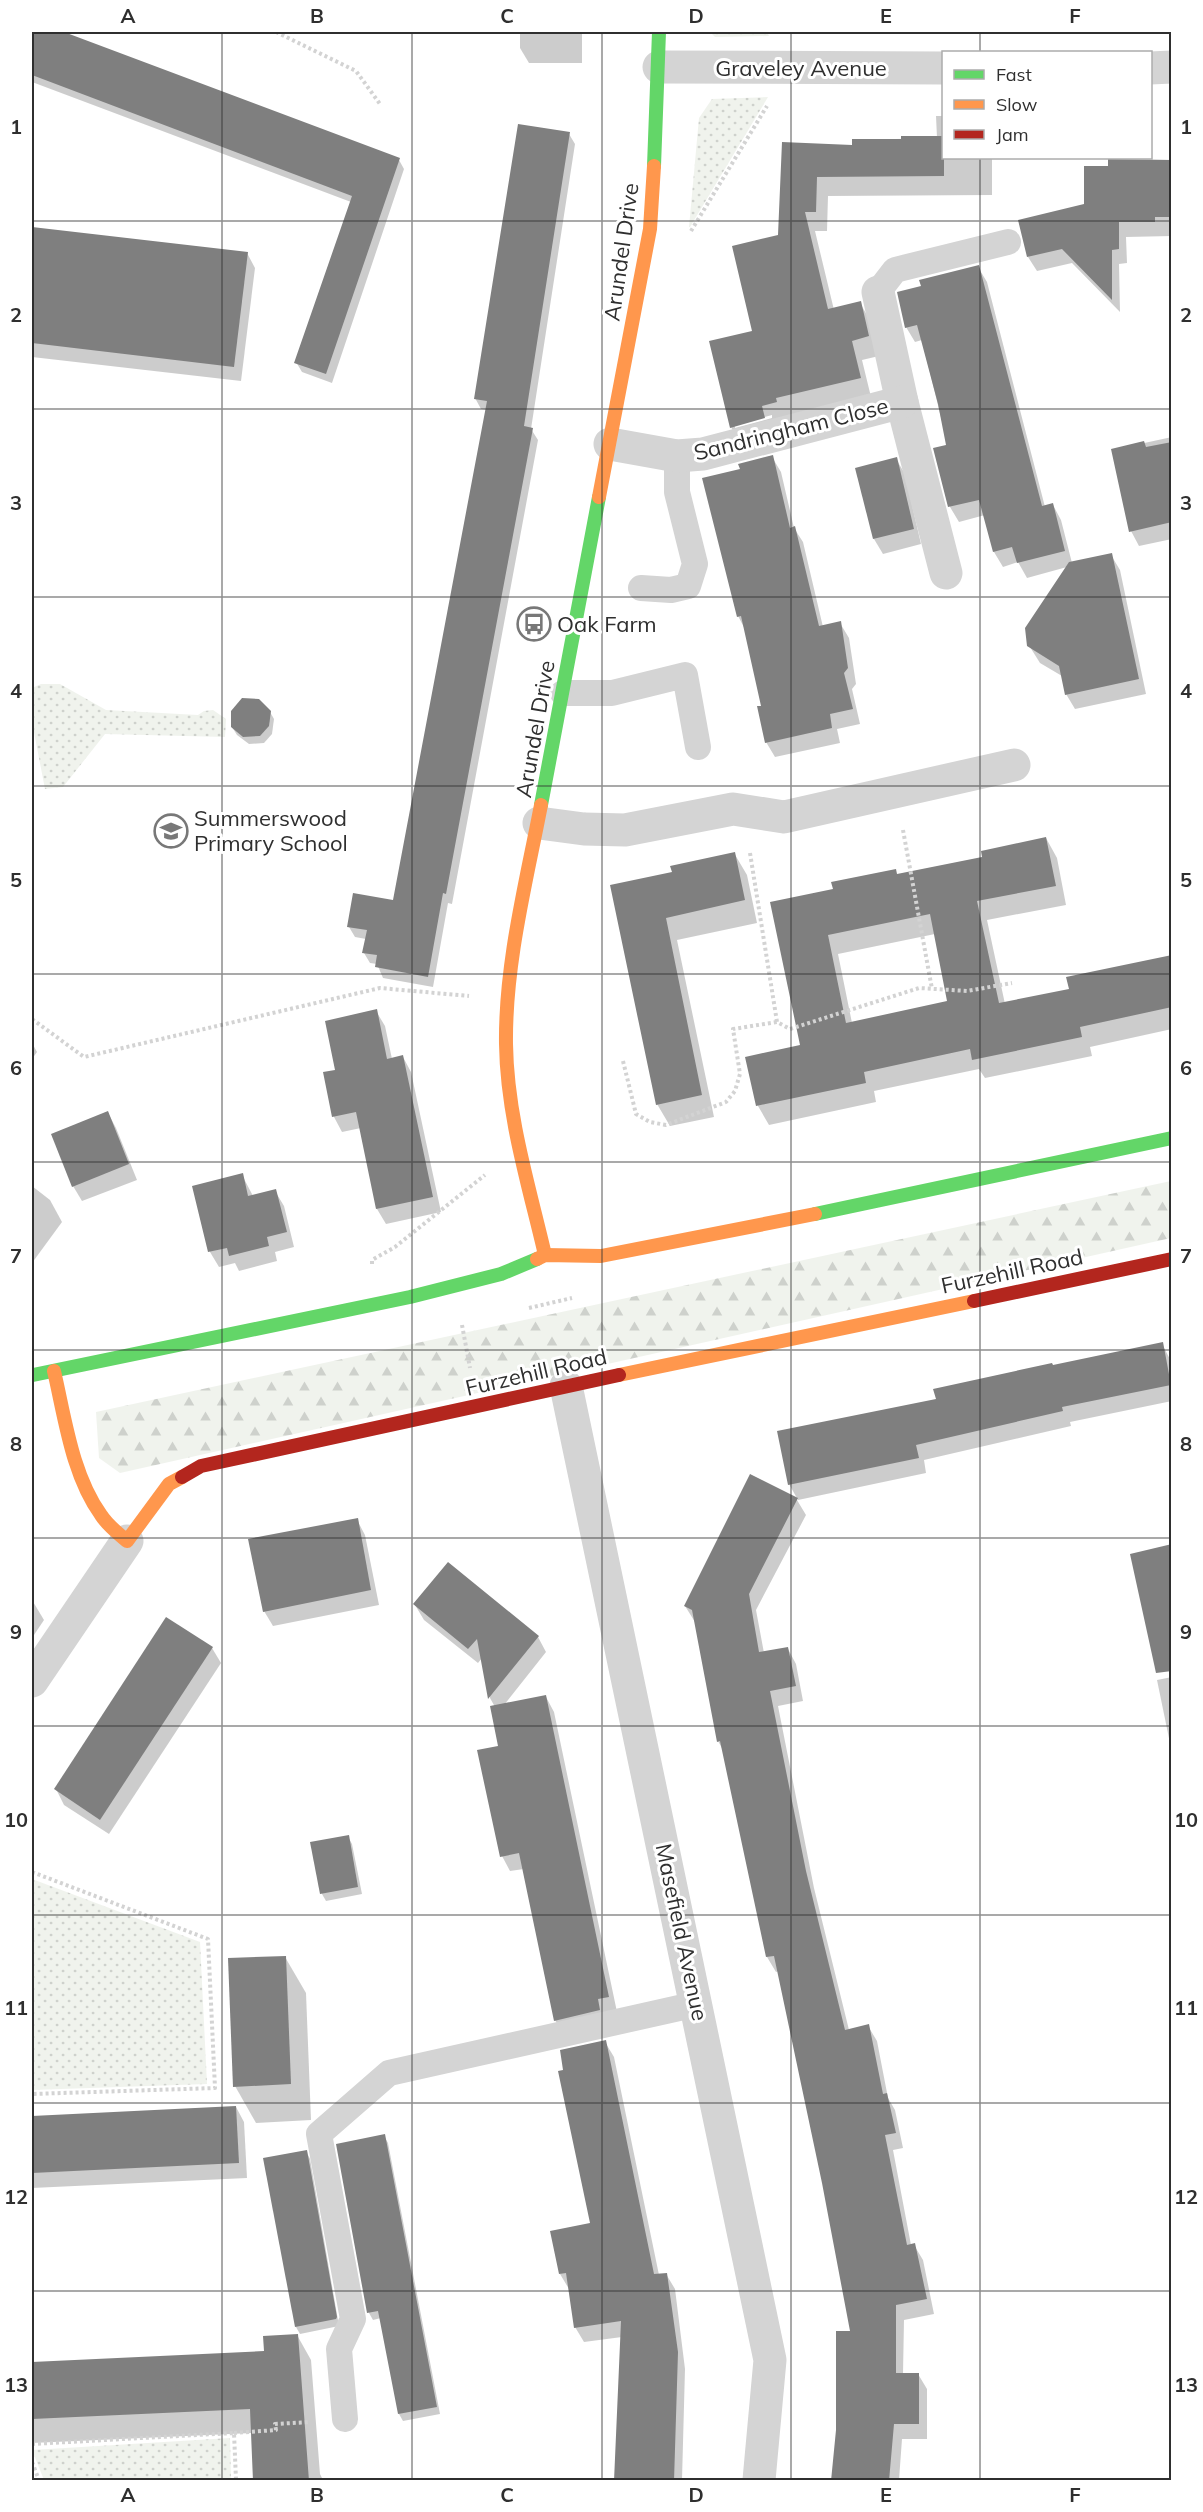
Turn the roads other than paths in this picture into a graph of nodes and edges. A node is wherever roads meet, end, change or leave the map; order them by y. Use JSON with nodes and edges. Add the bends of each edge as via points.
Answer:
{"nodes":[{"id":1,"x":659,"y":32,"type":"edge"},
{"id":2,"x":659,"y":67,"type":"junction"},
{"id":3,"x":1172,"y":67,"type":"edge"},
{"id":4,"x":942,"y":68,"type":"edge"},
{"id":5,"x":1152,"y":68,"type":"edge"},
{"id":6,"x":1008,"y":242,"type":"dead end"},
{"id":7,"x":878,"y":291,"type":"joint"},
{"id":8,"x":902,"y":402,"type":"junction"},
{"id":9,"x":610,"y":444,"type":"junction"},
{"id":10,"x":676,"y":456,"type":"junction"},
{"id":11,"x":946,"y":573,"type":"dead end"},
{"id":12,"x":640,"y":588,"type":"dead end"},
{"id":13,"x":563,"y":693,"type":"junction"},
{"id":14,"x":698,"y":747,"type":"dead end"},
{"id":15,"x":1014,"y":765,"type":"dead end"},
{"id":16,"x":539,"y":823,"type":"junction"},
{"id":17,"x":1172,"y":1138,"type":"edge"},
{"id":18,"x":545,"y":1255,"type":"junction"},
{"id":19,"x":1172,"y":1259,"type":"edge"},
{"id":20,"x":54,"y":1371,"type":"junction"},
{"id":21,"x":32,"y":1375,"type":"edge"},
{"id":22,"x":566,"y":1386,"type":"junction"},
{"id":23,"x":128,"y":1541,"type":"junction"},
{"id":24,"x":32,"y":1681,"type":"edge"},
{"id":25,"x":697,"y":2004,"type":"junction"},
{"id":26,"x":345,"y":2419,"type":"road end"},
{"id":27,"x":759,"y":2481,"type":"edge"}],
"edges":[{"from":1,"to":2,"type":"street","name":"Arundel Drive"},
{"from":2,"to":4,"type":"street","name":"Graveley Avenue"},
{"from":2,"to":9,"type":"street","name":"Arundel Drive","via":[[650,229]]},
{"from":3,"to":5,"type":"street"},
{"from":6,"to":7,"type":"lane","via":[[894,270]]},
{"from":7,"to":8,"type":"street","name":"Sandringham Close"},
{"from":8,"to":10,"type":"street","name":"Sandringham Close","via":[[703,454]]},
{"from":8,"to":11,"type":"street","name":"Sandringham Close"},
{"from":9,"to":10,"type":"street","name":"Sandringham Close"},
{"from":9,"to":13,"type":"street","name":"Arundel Drive"},
{"from":10,"to":12,"type":"lane","via":[[677,492],[695,564],[688,586],[671,591]]},
{"from":13,"to":14,"type":"lane","via":[[612,693],[685,675]]},
{"from":13,"to":16,"type":"street","name":"Arundel Drive"},
{"from":15,"to":16,"type":"street","via":[[784,817],[733,809],[625,830]]},
{"from":16,"to":18,"type":"street","name":"Arundel Drive","via":[[507,999],[506,1048],[511,1099]]},
{"from":17,"to":18,"type":"street","via":[[601,1256]]},
{"from":18,"to":20,"type":"street","via":[[501,1274],[410,1297]]},
{"from":19,"to":22,"type":"street","name":"Furzehill Road"},
{"from":20,"to":21,"type":"street"},
{"from":20,"to":23,"type":"street","via":[[80,1467],[96,1509],[110,1528]]},
{"from":22,"to":23,"type":"street","name":"Furzehill Road","via":[[201,1466],[170,1484]]},
{"from":22,"to":25,"type":"street","name":"Masefield Avenue"},
{"from":23,"to":24,"type":"street"},
{"from":25,"to":26,"type":"lane","via":[[389,2073],[320,2134],[353,2319],[339,2349]]},
{"from":25,"to":27,"type":"street","name":"Masefield Avenue","via":[[770,2360]]}]}
